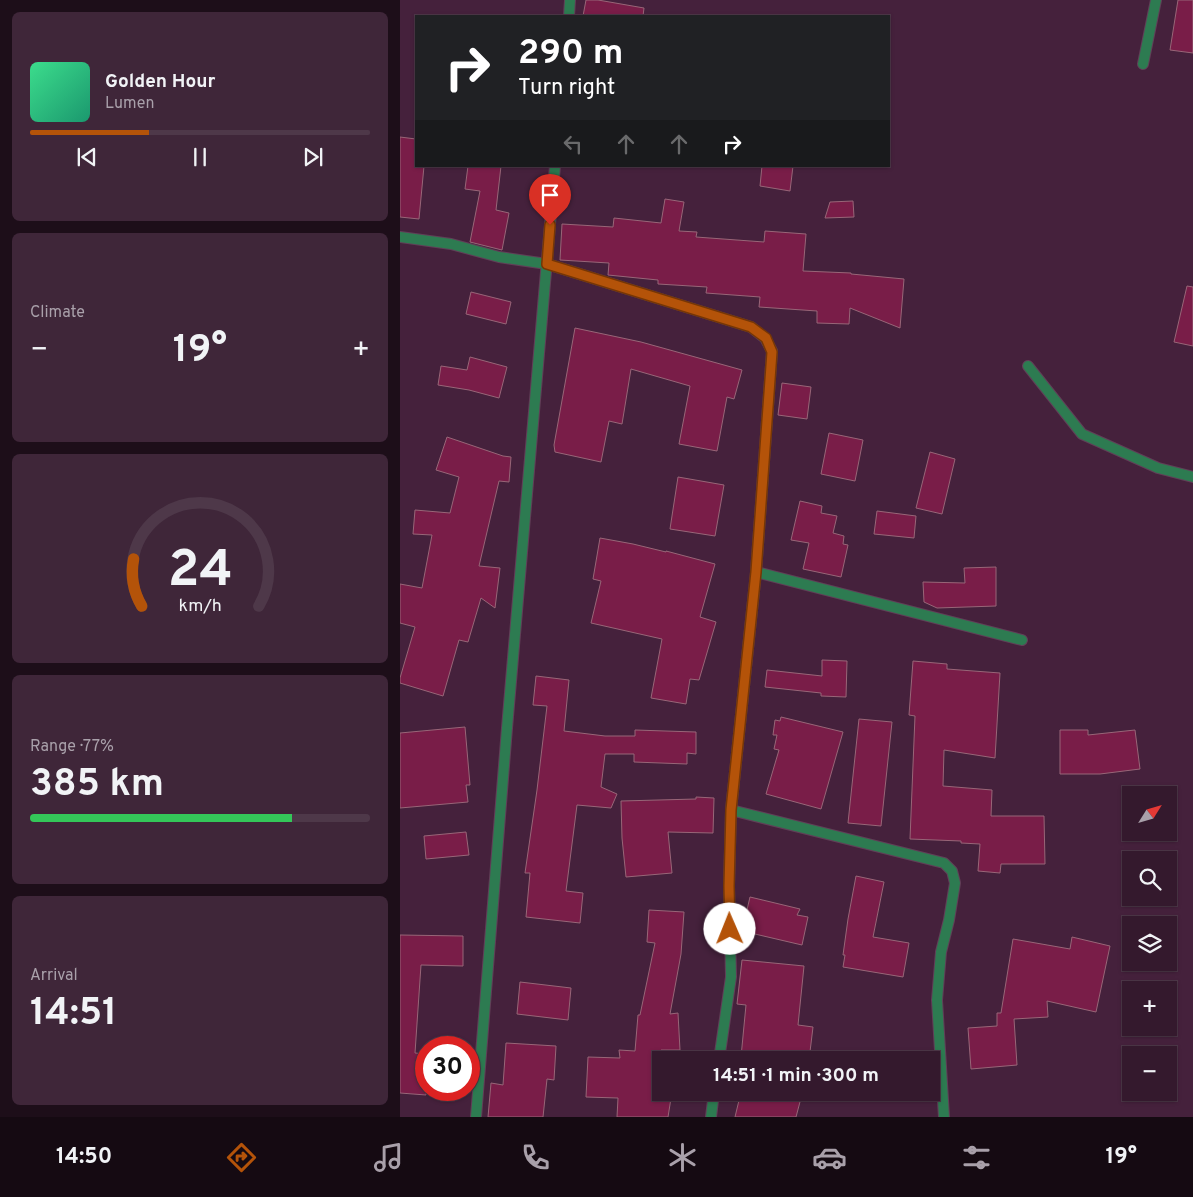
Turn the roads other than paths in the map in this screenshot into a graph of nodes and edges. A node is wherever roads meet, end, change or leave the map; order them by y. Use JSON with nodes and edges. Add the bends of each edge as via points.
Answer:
{"nodes":[{"id":1,"x":570,"y":0,"type":"edge"},
{"id":2,"x":1156,"y":0,"type":"edge"},
{"id":3,"x":568,"y":15,"type":"edge"},
{"id":4,"x":1143,"y":64,"type":"dead end"},
{"id":5,"x":555,"y":167,"type":"edge"},
{"id":6,"x":400,"y":237,"type":"edge"},
{"id":7,"x":547,"y":264,"type":"junction"},
{"id":8,"x":1028,"y":366,"type":"dead end"},
{"id":9,"x":1193,"y":477,"type":"edge"},
{"id":10,"x":756,"y":572,"type":"junction"},
{"id":11,"x":1022,"y":640,"type":"dead end"},
{"id":12,"x":731,"y":810,"type":"junction"},
{"id":13,"x":720,"y":1051,"type":"edge"},
{"id":14,"x":713,"y":1101,"type":"edge"},
{"id":15,"x":476,"y":1117,"type":"edge"},
{"id":16,"x":711,"y":1117,"type":"edge"},
{"id":17,"x":944,"y":1117,"type":"edge"}],
"edges":[{"from":1,"to":3,"type":"street"},
{"from":2,"to":4,"type":"street"},
{"from":5,"to":7,"type":"street"},
{"from":6,"to":7,"type":"street"},
{"from":7,"to":10,"type":"street","via":[[751,327],[766,338],[772,352]]},
{"from":7,"to":15,"type":"street"},
{"from":8,"to":9,"type":"street","via":[[1082,434],[1158,468]]},
{"from":10,"to":11,"type":"street"},
{"from":10,"to":12,"type":"street"},
{"from":12,"to":13,"type":"street","via":[[731,977]]},
{"from":12,"to":17,"type":"street","via":[[944,863],[952,871],[955,883],[941,952],[937,1000]]},
{"from":14,"to":16,"type":"street"}]}
